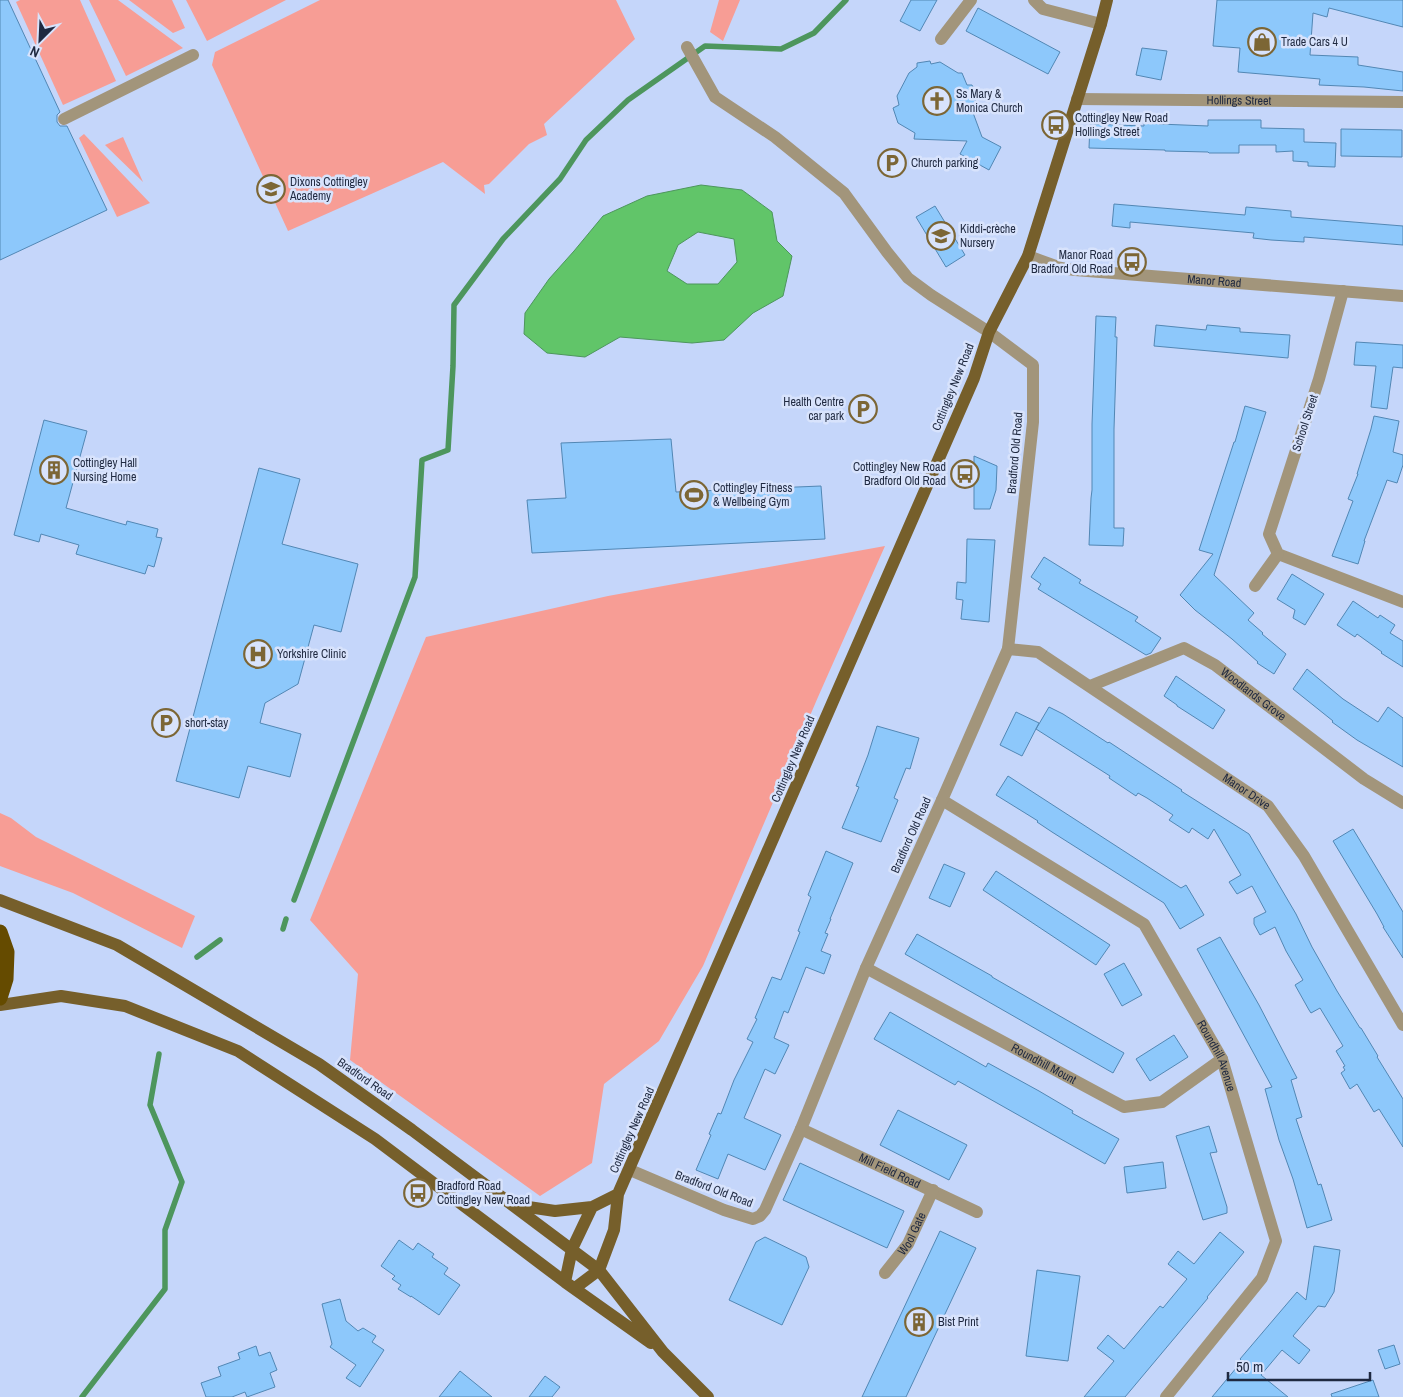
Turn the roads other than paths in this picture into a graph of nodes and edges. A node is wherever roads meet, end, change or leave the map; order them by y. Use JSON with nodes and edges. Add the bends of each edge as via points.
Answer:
{"nodes":[{"id":1,"x":970,"y":0,"type":"edge"},
{"id":2,"x":1034,"y":0,"type":"edge"},
{"id":3,"x":1107,"y":0,"type":"edge"},
{"id":4,"x":1101,"y":24,"type":"junction"},
{"id":5,"x":942,"y":39,"type":"dead end"},
{"id":6,"x":687,"y":47,"type":"dead end"},
{"id":7,"x":193,"y":55,"type":"dead end"},
{"id":8,"x":1077,"y":100,"type":"junction"},
{"id":9,"x":1403,"y":102,"type":"edge"},
{"id":10,"x":64,"y":119,"type":"dead end"},
{"id":11,"x":1028,"y":256,"type":"junction"},
{"id":12,"x":1343,"y":291,"type":"junction"},
{"id":13,"x":1403,"y":296,"type":"edge"},
{"id":14,"x":989,"y":332,"type":"junction"},
{"id":15,"x":1278,"y":554,"type":"junction"},
{"id":16,"x":1255,"y":586,"type":"dead end"},
{"id":17,"x":1403,"y":602,"type":"edge"},
{"id":18,"x":1008,"y":650,"type":"junction"},
{"id":19,"x":1090,"y":686,"type":"junction"},
{"id":20,"x":942,"y":800,"type":"junction"},
{"id":21,"x":1403,"y":803,"type":"edge"},
{"id":22,"x":0,"y":900,"type":"edge"},
{"id":23,"x":0,"y":932,"type":"edge"},
{"id":24,"x":866,"y":968,"type":"junction"},
{"id":25,"x":0,"y":998,"type":"edge"},
{"id":26,"x":0,"y":1005,"type":"edge"},
{"id":27,"x":1403,"y":1025,"type":"edge"},
{"id":28,"x":1222,"y":1059,"type":"junction"},
{"id":29,"x":801,"y":1129,"type":"junction"},
{"id":30,"x":630,"y":1170,"type":"junction"},
{"id":31,"x":933,"y":1190,"type":"junction"},
{"id":32,"x":618,"y":1194,"type":"junction"},
{"id":33,"x":512,"y":1204,"type":"junction"},
{"id":34,"x":592,"y":1207,"type":"junction"},
{"id":35,"x":977,"y":1212,"type":"dead end"},
{"id":36,"x":572,"y":1249,"type":"junction"},
{"id":37,"x":599,"y":1270,"type":"junction"},
{"id":38,"x":885,"y":1273,"type":"dead end"},
{"id":39,"x":570,"y":1285,"type":"junction"},
{"id":40,"x":663,"y":1352,"type":"junction"},
{"id":41,"x":708,"y":1397,"type":"edge"},
{"id":42,"x":1166,"y":1397,"type":"edge"}],
"edges":[{"from":1,"to":5,"type":"street"},
{"from":2,"to":4,"type":"street","via":[[1043,9]]},
{"from":3,"to":4,"type":"main road"},
{"from":4,"to":8,"type":"main road"},
{"from":6,"to":14,"type":"street","name":"Cottingley New Road","via":[[715,97],[775,137],[844,193],[908,278]]},
{"from":7,"to":10,"type":"street"},
{"from":8,"to":9,"type":"street","name":"Hollings Street"},
{"from":8,"to":11,"type":"main road","name":"Cottingley New Road"},
{"from":11,"to":12,"type":"street","name":"Manor Road","via":[[1075,270]]},
{"from":11,"to":14,"type":"main road","name":"Cottingley New Road"},
{"from":12,"to":13,"type":"street","name":"Manor Road"},
{"from":12,"to":15,"type":"street","name":"School Street","via":[[1319,379],[1269,534]]},
{"from":14,"to":18,"type":"street","name":"Bradford Old Road","via":[[1034,365],[1033,422]]},
{"from":14,"to":30,"type":"main road","name":"Cottingley New Road","via":[[974,378]]},
{"from":15,"to":16,"type":"street"},
{"from":15,"to":17,"type":"street"},
{"from":18,"to":19,"type":"street","name":"Manor Drive","via":[[1038,652]]},
{"from":18,"to":20,"type":"street","name":"Bradford Old Road"},
{"from":19,"to":21,"type":"street","name":"Woodlands Grove","via":[[1184,648],[1215,664],[1364,779]]},
{"from":19,"to":27,"type":"street","name":"Manor Drive","via":[[1268,806],[1304,856]]},
{"from":20,"to":24,"type":"street","name":"Bradford Old Road"},
{"from":20,"to":28,"type":"street","name":"Roundhill Avenue","via":[[1144,924]]},
{"from":22,"to":33,"type":"main road","name":"Bradford Road","via":[[117,945],[320,1064]]},
{"from":23,"to":25,"type":"highway","via":[[7,952],[6,979]]},
{"from":24,"to":28,"type":"street","name":"Roundhill Mount","via":[[1124,1107],[1162,1102]]},
{"from":24,"to":29,"type":"street","name":"Bradford Old Road"},
{"from":26,"to":39,"type":"main road","name":"Bradford Road","via":[[61,996],[125,1006],[238,1051],[375,1139]]},
{"from":28,"to":42,"type":"street","name":"Roundhill Avenue","via":[[1276,1241],[1262,1278]]},
{"from":29,"to":30,"type":"street","name":"Bradford Old Road","via":[[766,1210],[753,1219]]},
{"from":29,"to":31,"type":"street","name":"Mill Field Road"},
{"from":30,"to":32,"type":"main road","name":"Cottingley New Road"},
{"from":31,"to":35,"type":"street","name":"Mill Field Road"},
{"from":31,"to":38,"type":"street","name":"Wool Gate","via":[[908,1244]]},
{"from":32,"to":34,"type":"main road","name":"Cottingley New Road"},
{"from":32,"to":37,"type":"main road","name":"Cottingley New Road","via":[[614,1230]]},
{"from":33,"to":34,"type":"main road","name":"Cottingley New Road","via":[[555,1211]]},
{"from":33,"to":36,"type":"main road","name":"Bradford Road"},
{"from":34,"to":36,"type":"main road"},
{"from":36,"to":37,"type":"main road","name":"Bradford Road"},
{"from":36,"to":39,"type":"main road"},
{"from":37,"to":39,"type":"main road"},
{"from":37,"to":40,"type":"main road","name":"Bradford Road"},
{"from":39,"to":40,"type":"main road","name":"Bradford Road"},
{"from":40,"to":41,"type":"main road","name":"Bradford Road"}]}
